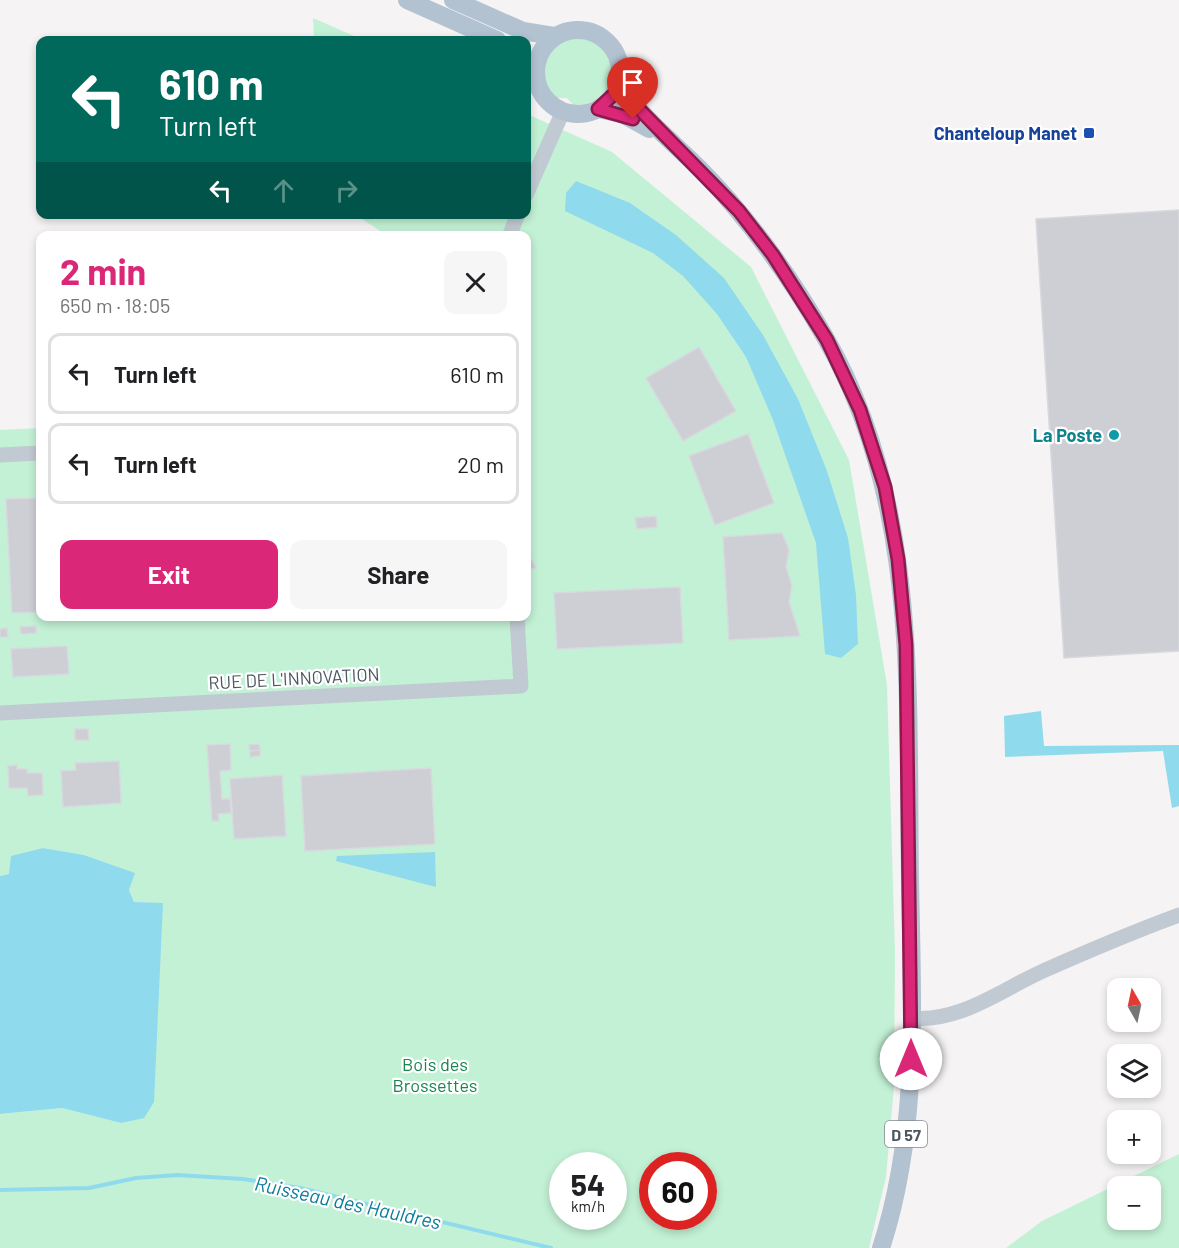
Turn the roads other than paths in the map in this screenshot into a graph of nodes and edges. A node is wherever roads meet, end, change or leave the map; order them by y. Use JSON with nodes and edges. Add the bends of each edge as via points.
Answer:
{"nodes":[{"id":1,"x":407,"y":0,"type":"edge"},
{"id":2,"x":453,"y":0,"type":"edge"},
{"id":3,"x":488,"y":36,"type":"edge"},
{"id":4,"x":554,"y":36,"type":"junction"},
{"id":5,"x":531,"y":68,"type":"edge"},
{"id":6,"x":619,"y":84,"type":"junction"},
{"id":7,"x":598,"y":109,"type":"junction"},
{"id":8,"x":563,"y":111,"type":"junction"},
{"id":9,"x":675,"y":146,"type":"junction"},
{"id":10,"x":531,"y":184,"type":"edge"},
{"id":11,"x":36,"y":453,"type":"edge"},
{"id":12,"x":0,"y":455,"type":"edge"},
{"id":13,"x":517,"y":621,"type":"edge"},
{"id":14,"x":0,"y":713,"type":"edge"},
{"id":15,"x":1179,"y":915,"type":"edge"},
{"id":16,"x":911,"y":1018,"type":"junction"},
{"id":17,"x":881,"y":1248,"type":"edge"}],
"edges":[{"from":1,"to":3,"type":"main road"},
{"from":2,"to":4,"type":"main road","via":[[523,31]]},
{"from":4,"to":5,"type":"main road"},
{"from":4,"to":6,"type":"main road","via":[[582,30],[608,42],[617,55]]},
{"from":5,"to":8,"type":"main road","via":[[545,99]]},
{"from":6,"to":7,"type":"main road"},
{"from":6,"to":9,"type":"main road","number":"D 57"},
{"from":7,"to":8,"type":"main road","via":[[585,114]]},
{"from":7,"to":9,"type":"main road","number":"D 57","via":[[633,119]]},
{"from":8,"to":10,"type":"street"},
{"from":9,"to":16,"type":"main road","number":"D 57","via":[[765,242],[827,340],[860,410],[885,487],[898,559],[906,645]]},
{"from":11,"to":12,"type":"street"},
{"from":13,"to":14,"type":"street","name":"RUE DE L'INNOVATION","via":[[521,686]]},
{"from":15,"to":16,"type":"street","via":[[1042,971],[960,1013],[931,1019]]},
{"from":16,"to":17,"type":"main road","number":"D 57","via":[[910,1096],[903,1155]]}]}
